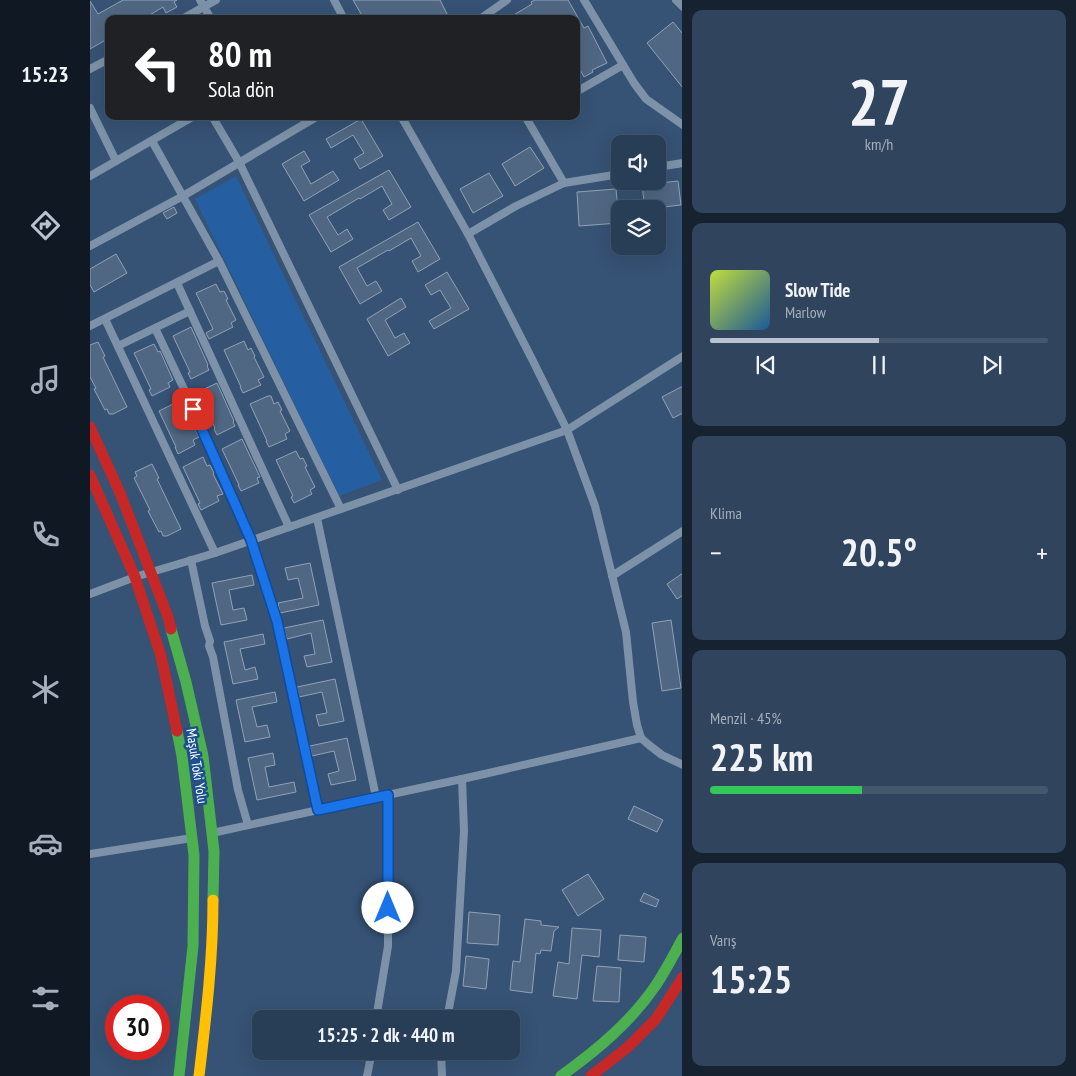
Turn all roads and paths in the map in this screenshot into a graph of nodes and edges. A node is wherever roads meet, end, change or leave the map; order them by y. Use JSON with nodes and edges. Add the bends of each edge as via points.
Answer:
{"nodes":[{"id":1,"x":216,"y":0,"type":"edge"},
{"id":2,"x":334,"y":0,"type":"edge"},
{"id":3,"x":507,"y":0,"type":"edge"},
{"id":4,"x":584,"y":0,"type":"edge"},
{"id":5,"x":676,"y":0,"type":"edge"},
{"id":6,"x":202,"y":3,"type":"edge"},
{"id":7,"x":682,"y":7,"type":"edge"},
{"id":8,"x":187,"y":15,"type":"edge"},
{"id":9,"x":209,"y":15,"type":"edge"},
{"id":10,"x":342,"y":15,"type":"edge"},
{"id":11,"x":486,"y":15,"type":"edge"},
{"id":12,"x":105,"y":61,"type":"edge"},
{"id":13,"x":623,"y":65,"type":"junction"},
{"id":14,"x":90,"y":69,"type":"edge"},
{"id":15,"x":580,"y":90,"type":"edge"},
{"id":16,"x":90,"y":108,"type":"edge"},
{"id":17,"x":187,"y":120,"type":"edge"},
{"id":18,"x":214,"y":120,"type":"edge"},
{"id":19,"x":311,"y":120,"type":"edge"},
{"id":20,"x":403,"y":120,"type":"edge"},
{"id":21,"x":530,"y":120,"type":"edge"},
{"id":22,"x":682,"y":125,"type":"edge"},
{"id":23,"x":152,"y":141,"type":"junction"},
{"id":24,"x":116,"y":161,"type":"junction"},
{"id":25,"x":239,"y":162,"type":"junction"},
{"id":26,"x":682,"y":163,"type":"edge"},
{"id":27,"x":666,"y":166,"type":"edge"},
{"id":28,"x":611,"y":175,"type":"edge"},
{"id":29,"x":90,"y":176,"type":"edge"},
{"id":30,"x":564,"y":183,"type":"junction"},
{"id":31,"x":183,"y":196,"type":"junction"},
{"id":32,"x":468,"y":234,"type":"junction"},
{"id":33,"x":90,"y":246,"type":"edge"},
{"id":34,"x":220,"y":261,"type":"junction"},
{"id":35,"x":177,"y":282,"type":"junction"},
{"id":36,"x":190,"y":311,"type":"junction"},
{"id":37,"x":105,"y":319,"type":"junction"},
{"id":38,"x":90,"y":326,"type":"edge"},
{"id":39,"x":155,"y":328,"type":"junction"},
{"id":40,"x":118,"y":346,"type":"junction"},
{"id":41,"x":682,"y":356,"type":"edge"},
{"id":42,"x":90,"y":427,"type":"edge"},
{"id":43,"x":566,"y":430,"type":"junction"},
{"id":44,"x":90,"y":475,"type":"edge"},
{"id":45,"x":398,"y":490,"type":"junction"},
{"id":46,"x":341,"y":509,"type":"junction"},
{"id":47,"x":317,"y":518,"type":"junction"},
{"id":48,"x":289,"y":527,"type":"junction"},
{"id":49,"x":682,"y":530,"type":"edge"},
{"id":50,"x":251,"y":540,"type":"junction"},
{"id":51,"x":215,"y":553,"type":"junction"},
{"id":52,"x":191,"y":560,"type":"junction"},
{"id":53,"x":152,"y":572,"type":"junction"},
{"id":54,"x":612,"y":576,"type":"junction"},
{"id":55,"x":135,"y":577,"type":"junction"},
{"id":56,"x":90,"y":594,"type":"edge"},
{"id":57,"x":641,"y":738,"type":"junction"},
{"id":58,"x":682,"y":765,"type":"edge"},
{"id":59,"x":462,"y":779,"type":"junction"},
{"id":60,"x":388,"y":795,"type":"junction"},
{"id":61,"x":376,"y":797,"type":"junction"},
{"id":62,"x":318,"y":810,"type":"junction"},
{"id":63,"x":248,"y":825,"type":"junction"},
{"id":64,"x":212,"y":833,"type":"junction"},
{"id":65,"x":192,"y":838,"type":"junction"},
{"id":66,"x":90,"y":854,"type":"edge"},
{"id":67,"x":682,"y":938,"type":"edge"},
{"id":68,"x":682,"y":977,"type":"edge"},
{"id":69,"x":377,"y":1010,"type":"edge"},
{"id":70,"x":449,"y":1010,"type":"edge"},
{"id":71,"x":371,"y":1060,"type":"edge"},
{"id":72,"x":441,"y":1060,"type":"edge"},
{"id":73,"x":179,"y":1076,"type":"edge"},
{"id":74,"x":199,"y":1076,"type":"edge"},
{"id":75,"x":368,"y":1076,"type":"edge"},
{"id":76,"x":442,"y":1076,"type":"edge"},
{"id":77,"x":561,"y":1076,"type":"edge"},
{"id":78,"x":591,"y":1076,"type":"edge"}],
"edges":[{"from":1,"to":6,"type":"street"},
{"from":2,"to":10,"type":"street"},
{"from":3,"to":11,"type":"street"},
{"from":4,"to":13,"type":"street"},
{"from":5,"to":7,"type":"street"},
{"from":6,"to":8,"type":"street"},
{"from":6,"to":9,"type":"street"},
{"from":12,"to":14,"type":"street"},
{"from":13,"to":15,"type":"street"},
{"from":13,"to":22,"type":"street","via":[[646,99]]},
{"from":16,"to":24,"type":"street"},
{"from":17,"to":23,"type":"street"},
{"from":18,"to":25,"type":"street"},
{"from":19,"to":25,"type":"street"},
{"from":20,"to":32,"type":"street"},
{"from":21,"to":30,"type":"street"},
{"from":23,"to":24,"type":"street"},
{"from":23,"to":31,"type":"street"},
{"from":24,"to":29,"type":"street"},
{"from":25,"to":31,"type":"street"},
{"from":25,"to":45,"type":"street"},
{"from":26,"to":27,"type":"street"},
{"from":28,"to":30,"type":"street"},
{"from":30,"to":32,"type":"street"},
{"from":31,"to":33,"type":"street"},
{"from":31,"to":34,"type":"street"},
{"from":32,"to":43,"type":"street"},
{"from":34,"to":35,"type":"street"},
{"from":34,"to":46,"type":"street"},
{"from":35,"to":36,"type":"street"},
{"from":35,"to":37,"type":"street"},
{"from":36,"to":39,"type":"street"},
{"from":36,"to":48,"type":"street"},
{"from":37,"to":38,"type":"street"},
{"from":37,"to":40,"type":"street"},
{"from":39,"to":40,"type":"street"},
{"from":39,"to":50,"type":"street"},
{"from":40,"to":51,"type":"street"},
{"from":41,"to":43,"type":"street"},
{"from":42,"to":53,"type":"main road"},
{"from":43,"to":45,"type":"street"},
{"from":43,"to":54,"type":"street","via":[[596,506]]},
{"from":44,"to":55,"type":"main road","name":"Maşuk Toki Yolu"},
{"from":45,"to":46,"type":"street"},
{"from":46,"to":47,"type":"street"},
{"from":47,"to":48,"type":"street"},
{"from":47,"to":61,"type":"street"},
{"from":48,"to":50,"type":"street"},
{"from":49,"to":54,"type":"street"},
{"from":50,"to":51,"type":"street"},
{"from":50,"to":62,"type":"street","via":[[277,621]]},
{"from":51,"to":52,"type":"street"},
{"from":52,"to":53,"type":"street"},
{"from":52,"to":63,"type":"street"},
{"from":53,"to":55,"type":"street"},
{"from":53,"to":64,"type":"main road","via":[[186,682],[203,756]]},
{"from":54,"to":57,"type":"street","via":[[626,632],[633,702]]},
{"from":55,"to":56,"type":"street"},
{"from":55,"to":65,"type":"main road","name":"Maşuk Toki Yolu","via":[[163,665],[182,756]]},
{"from":57,"to":58,"type":"street","via":[[662,755]]},
{"from":57,"to":59,"type":"street"},
{"from":59,"to":60,"type":"street"},
{"from":59,"to":70,"type":"street","via":[[464,831],[456,971]]},
{"from":60,"to":61,"type":"street"},
{"from":60,"to":69,"type":"street","via":[[388,946]]},
{"from":61,"to":62,"type":"street"},
{"from":62,"to":63,"type":"street"},
{"from":63,"to":64,"type":"street"},
{"from":64,"to":74,"type":"main road","via":[[213,928]]},
{"from":65,"to":66,"type":"street"},
{"from":65,"to":73,"type":"main road","name":"Maşuk Toki Yolu","via":[[193,946]]},
{"from":67,"to":77,"type":"main road","via":[[666,969],[634,1014],[600,1048]]},
{"from":68,"to":78,"type":"main road","via":[[656,1019],[628,1047]]},
{"from":71,"to":75,"type":"street"},
{"from":72,"to":76,"type":"street"}]}
